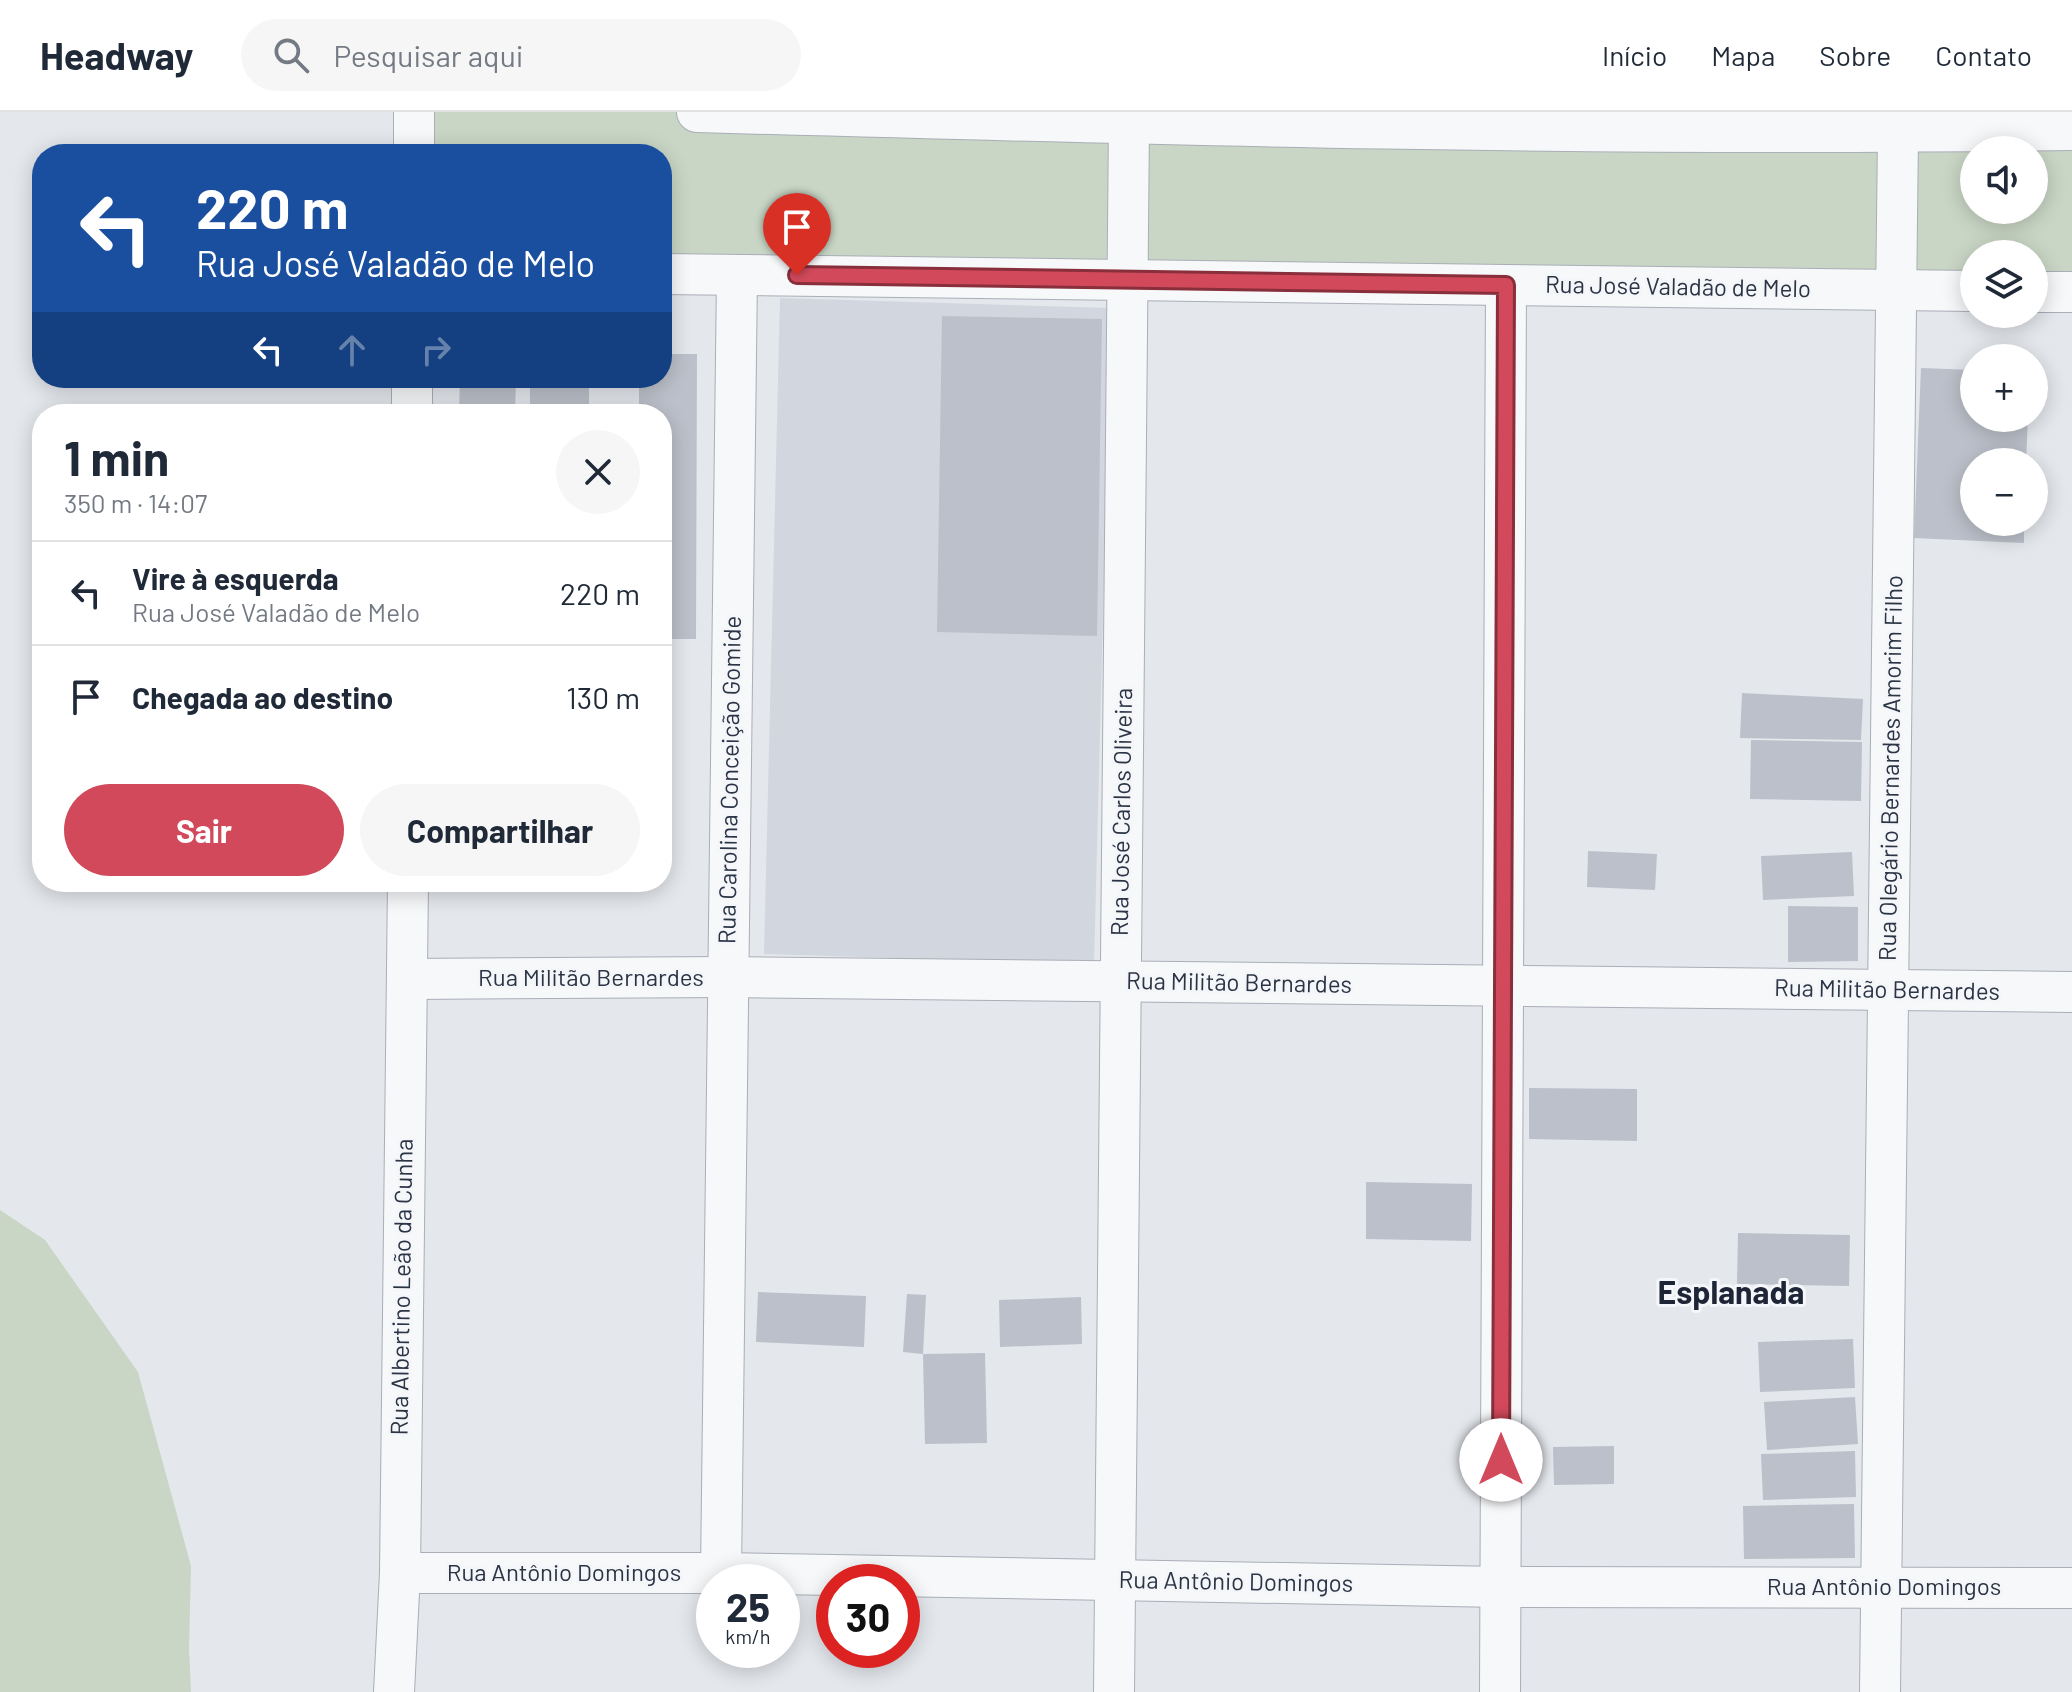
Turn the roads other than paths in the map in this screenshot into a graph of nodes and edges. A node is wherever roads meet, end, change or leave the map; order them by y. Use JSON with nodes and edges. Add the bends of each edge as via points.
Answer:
{"nodes":[{"id":1,"x":414,"y":112,"type":"edge"},
{"id":2,"x":697,"y":112,"type":"edge"},
{"id":3,"x":1129,"y":124,"type":"junction"},
{"id":4,"x":2072,"y":130,"type":"edge"},
{"id":5,"x":1898,"y":133,"type":"junction"},
{"id":6,"x":414,"y":144,"type":"edge"},
{"id":7,"x":672,"y":274,"type":"edge"},
{"id":8,"x":737,"y":275,"type":"junction"},
{"id":9,"x":1127,"y":280,"type":"junction"},
{"id":10,"x":1506,"y":285,"type":"junction"},
{"id":11,"x":1896,"y":290,"type":"junction"},
{"id":12,"x":1960,"y":291,"type":"edge"},
{"id":13,"x":2048,"y":292,"type":"edge"},
{"id":14,"x":2072,"y":292,"type":"edge"},
{"id":15,"x":408,"y":892,"type":"edge"},
{"id":16,"x":727,"y":977,"type":"junction"},
{"id":17,"x":407,"y":979,"type":"junction"},
{"id":18,"x":1121,"y":982,"type":"junction"},
{"id":19,"x":1502,"y":986,"type":"junction"},
{"id":20,"x":1888,"y":990,"type":"junction"},
{"id":21,"x":2072,"y":992,"type":"edge"},
{"id":22,"x":721,"y":1564,"type":"edge"},
{"id":23,"x":400,"y":1573,"type":"junction"},
{"id":24,"x":696,"y":1573,"type":"edge"},
{"id":25,"x":800,"y":1574,"type":"edge"},
{"id":26,"x":1117,"y":1580,"type":"junction"},
{"id":27,"x":1881,"y":1586,"type":"junction"},
{"id":28,"x":1501,"y":1587,"type":"junction"},
{"id":29,"x":2072,"y":1588,"type":"edge"},
{"id":30,"x":394,"y":1692,"type":"edge"},
{"id":31,"x":1114,"y":1692,"type":"edge"},
{"id":32,"x":1500,"y":1692,"type":"edge"},
{"id":33,"x":1880,"y":1692,"type":"edge"}],
"edges":[{"from":1,"to":6,"type":"street"},
{"from":2,"to":3,"type":"street"},
{"from":3,"to":5,"type":"street"},
{"from":3,"to":9,"type":"street","name":"Rua José Carlos Oliveira"},
{"from":4,"to":5,"type":"street"},
{"from":5,"to":11,"type":"street","name":"Rua Olegário Bernardes Amorim Filho"},
{"from":7,"to":8,"type":"street","name":"Rua José Valadão de Melo"},
{"from":8,"to":9,"type":"street","name":"Rua José Valadão de Melo"},
{"from":8,"to":16,"type":"street","name":"Rua Carolina Conceição Gomide"},
{"from":9,"to":10,"type":"street","name":"Rua José Valadão de Melo"},
{"from":9,"to":18,"type":"street","name":"Rua José Carlos Oliveira"},
{"from":10,"to":11,"type":"street","name":"Rua José Valadão de Melo"},
{"from":10,"to":19,"type":"street"},
{"from":11,"to":12,"type":"street","name":"Rua José Valadão de Melo"},
{"from":11,"to":20,"type":"street","name":"Rua Olegário Bernardes Amorim Filho"},
{"from":13,"to":14,"type":"street"},
{"from":15,"to":17,"type":"street","name":"Rua Albertino Leão da Cunha"},
{"from":16,"to":17,"type":"street","name":"Rua Militão Bernardes"},
{"from":16,"to":18,"type":"street","name":"Rua Militão Bernardes"},
{"from":16,"to":22,"type":"street","name":"Rua Carolina Conceição Gomide"},
{"from":17,"to":23,"type":"street","name":"Rua Albertino Leão da Cunha"},
{"from":18,"to":19,"type":"street","name":"Rua Militão Bernardes"},
{"from":18,"to":26,"type":"street","name":"Rua José Carlos Oliveira"},
{"from":19,"to":20,"type":"street","name":"Rua Militão Bernardes"},
{"from":19,"to":28,"type":"street"},
{"from":20,"to":21,"type":"street","name":"Rua Militão Bernardes"},
{"from":20,"to":27,"type":"street","name":"Rua Olegário Bernardes Amorim Filho"},
{"from":23,"to":24,"type":"street","name":"Rua Antônio Domingos"},
{"from":23,"to":30,"type":"street","name":"Rua Albertino Leão da Cunha"},
{"from":25,"to":26,"type":"street","name":"Rua Antônio Domingos"},
{"from":26,"to":28,"type":"street","name":"Rua Antônio Domingos"},
{"from":26,"to":31,"type":"street","name":"Rua José Carlos Oliveira"},
{"from":27,"to":28,"type":"street","name":"Rua Antônio Domingos"},
{"from":27,"to":29,"type":"street","name":"Rua Antônio Domingos"},
{"from":27,"to":33,"type":"street","name":"Rua Olegário Bernardes Amorim Filho"},
{"from":28,"to":32,"type":"street"}]}
